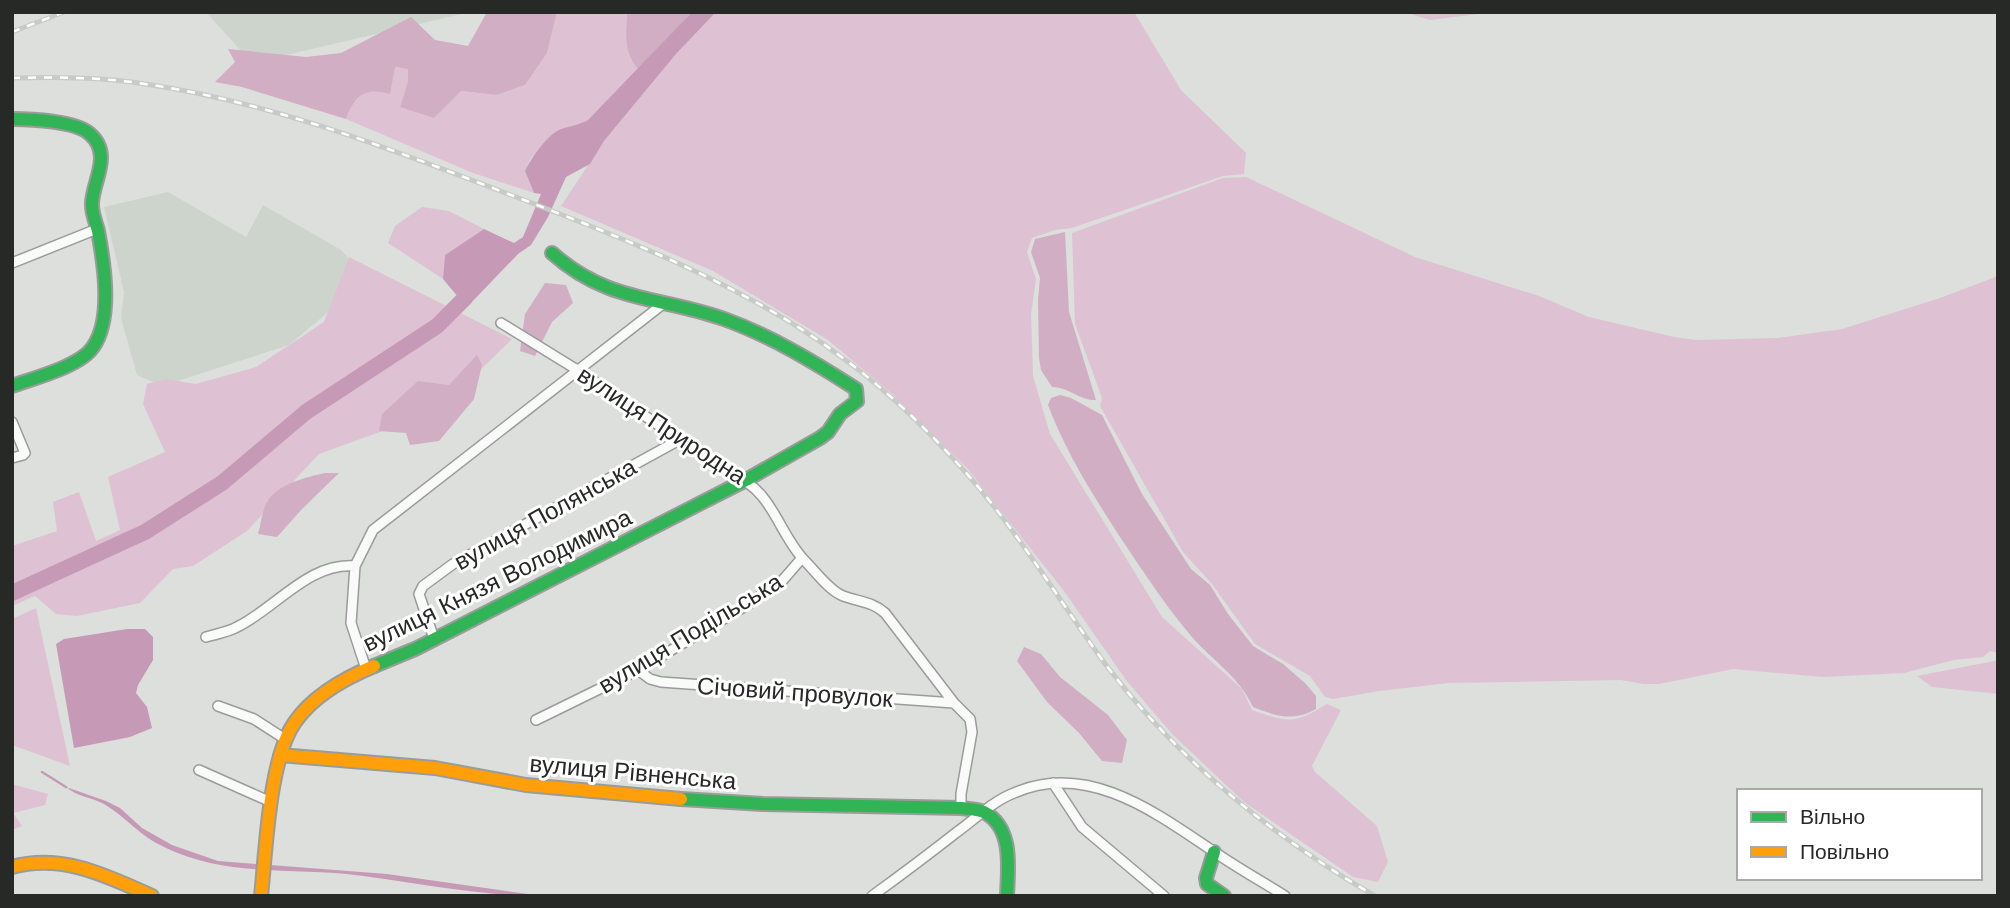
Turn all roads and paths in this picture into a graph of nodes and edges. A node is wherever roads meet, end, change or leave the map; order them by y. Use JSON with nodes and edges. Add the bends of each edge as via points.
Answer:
{"nodes":[{"id":1,"x":12,"y":119,"type":"edge"},
{"id":2,"x":97,"y":229,"type":"junction"},
{"id":3,"x":552,"y":253,"type":"dead end"},
{"id":4,"x":12,"y":263,"type":"edge"},
{"id":5,"x":663,"y":304,"type":"junction"},
{"id":6,"x":501,"y":323,"type":"dead end"},
{"id":7,"x":579,"y":371,"type":"junction"},
{"id":8,"x":12,"y":386,"type":"edge"},
{"id":9,"x":12,"y":422,"type":"edge"},
{"id":10,"x":681,"y":439,"type":"junction"},
{"id":11,"x":12,"y":458,"type":"edge"},
{"id":12,"x":746,"y":480,"type":"junction"},
{"id":13,"x":802,"y":558,"type":"junction"},
{"id":14,"x":355,"y":566,"type":"junction"},
{"id":15,"x":206,"y":637,"type":"dead end"},
{"id":16,"x":434,"y":639,"type":"junction"},
{"id":17,"x":366,"y":669,"type":"junction"},
{"id":18,"x":638,"y":670,"type":"junction"},
{"id":19,"x":954,"y":703,"type":"junction"},
{"id":20,"x":218,"y":706,"type":"dead end"},
{"id":21,"x":536,"y":720,"type":"dead end"},
{"id":22,"x":285,"y":739,"type":"junction"},
{"id":23,"x":280,"y":755,"type":"junction"},
{"id":24,"x":199,"y":770,"type":"dead end"},
{"id":25,"x":1053,"y":783,"type":"junction"},
{"id":26,"x":271,"y":802,"type":"junction"},
{"id":27,"x":961,"y":808,"type":"junction"},
{"id":28,"x":983,"y":812,"type":"junction"},
{"id":29,"x":1214,"y":852,"type":"junction"},
{"id":30,"x":12,"y":867,"type":"edge"},
{"id":31,"x":152,"y":896,"type":"edge"},
{"id":32,"x":261,"y":896,"type":"edge"},
{"id":33,"x":872,"y":896,"type":"edge"},
{"id":34,"x":1007,"y":896,"type":"edge"},
{"id":35,"x":1164,"y":896,"type":"edge"},
{"id":36,"x":1224,"y":896,"type":"edge"},
{"id":37,"x":1285,"y":896,"type":"edge"}],
"edges":[{"from":1,"to":2,"type":"street","via":[[83,129],[95,139],[101,167],[93,200]]},
{"from":2,"to":4,"type":"street"},
{"from":2,"to":8,"type":"street","via":[[104,312],[103,330],[92,352]]},
{"from":3,"to":5,"type":"street","via":[[567,270],[590,282]]},
{"from":5,"to":7,"type":"street"},
{"from":5,"to":12,"type":"street","name":"вулиця Князя Володимира","via":[[688,307],[760,334],[856,389],[857,401],[840,414],[828,432]]},
{"from":6,"to":7,"type":"street","name":"вулиця Природна"},
{"from":7,"to":10,"type":"street","name":"вулиця Природна"},
{"from":7,"to":14,"type":"street","via":[[373,530]]},
{"from":9,"to":11,"type":"street","via":[[25,453]]},
{"from":10,"to":12,"type":"street","name":"вулиця Природна","via":[[733,476]]},
{"from":10,"to":16,"type":"street","name":"вулиця Полянська","via":[[453,564],[423,586],[419,594]]},
{"from":12,"to":13,"type":"street","name":"вулиця Природна"},
{"from":12,"to":16,"type":"street","name":"вулиця Князя Володимира"},
{"from":13,"to":18,"type":"street","name":"вулиця Подільська","via":[[782,581]]},
{"from":13,"to":19,"type":"street","name":"вулиця Природна","via":[[839,594],[876,605],[886,613]]},
{"from":14,"to":15,"type":"street","via":[[336,565],[319,573],[238,626]]},
{"from":14,"to":17,"type":"street","via":[[351,623]]},
{"from":16,"to":17,"type":"street","name":"вулиця Князя Володимира"},
{"from":17,"to":22,"type":"street","name":"вулиця Князя Володимира","via":[[319,696]]},
{"from":18,"to":19,"type":"street","name":"Січовий провулок","via":[[661,682]]},
{"from":18,"to":21,"type":"street","name":"вулиця Подільська"},
{"from":19,"to":27,"type":"street","name":"вулиця Природна","via":[[970,719],[972,732]]},
{"from":20,"to":22,"type":"street","via":[[254,719]]},
{"from":22,"to":23,"type":"street","name":"вулиця Князя Володимира"},
{"from":23,"to":26,"type":"street","name":"вулиця Князя Володимира"},
{"from":23,"to":27,"type":"street","name":"вулиця Рівненська","via":[[435,768],[526,785],[643,797]]},
{"from":24,"to":26,"type":"street"},
{"from":25,"to":28,"type":"street","via":[[1013,793]]},
{"from":25,"to":29,"type":"street","via":[[1091,785],[1118,794]]},
{"from":25,"to":35,"type":"street","via":[[1082,827]]},
{"from":26,"to":32,"type":"street","name":"вулиця Князя Володимира"},
{"from":27,"to":28,"type":"street","name":"вулиця Рівненська"},
{"from":28,"to":33,"type":"street"},
{"from":28,"to":34,"type":"street","via":[[999,825],[1004,838]]},
{"from":29,"to":36,"type":"street","via":[[1207,884]]},
{"from":29,"to":37,"type":"street"},
{"from":30,"to":31,"type":"street","via":[[24,862],[64,864]]}]}
